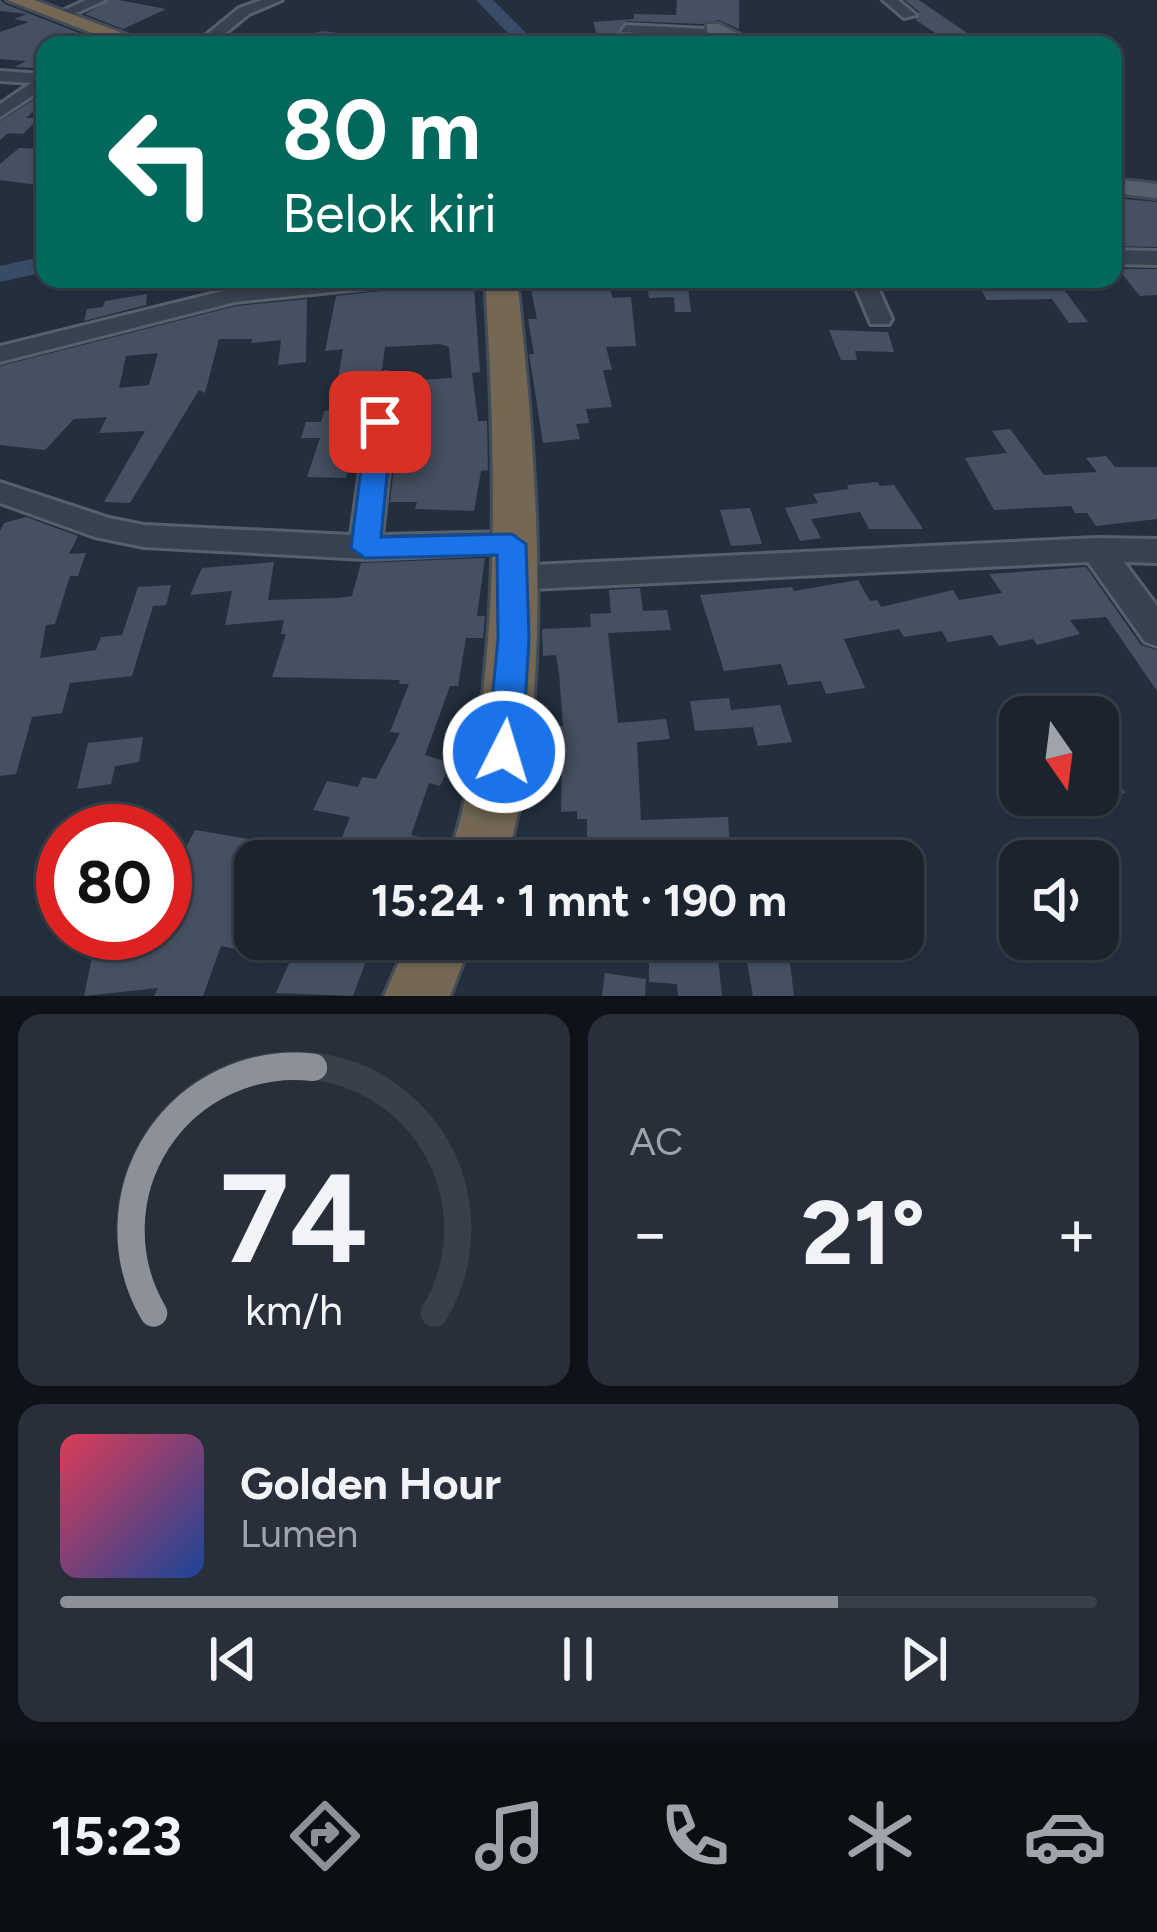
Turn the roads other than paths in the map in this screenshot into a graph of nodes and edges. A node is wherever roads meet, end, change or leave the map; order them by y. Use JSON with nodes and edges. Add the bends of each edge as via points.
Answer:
{"nodes":[{"id":1,"x":16,"y":0,"type":"edge"},
{"id":2,"x":98,"y":0,"type":"edge"},
{"id":3,"x":275,"y":0,"type":"edge"},
{"id":4,"x":890,"y":0,"type":"edge"},
{"id":5,"x":705,"y":8,"type":"dead end"},
{"id":6,"x":63,"y":14,"type":"junction"},
{"id":7,"x":909,"y":15,"type":"dead end"},
{"id":8,"x":626,"y":29,"type":"dead end"},
{"id":9,"x":107,"y":36,"type":"edge"},
{"id":10,"x":213,"y":36,"type":"edge"},
{"id":11,"x":687,"y":36,"type":"edge"},
{"id":12,"x":705,"y":36,"type":"edge"},
{"id":13,"x":0,"y":76,"type":"edge"},
{"id":14,"x":36,"y":79,"type":"edge"},
{"id":15,"x":36,"y":86,"type":"edge"},
{"id":16,"x":0,"y":112,"type":"edge"},
{"id":17,"x":1122,"y":187,"type":"edge"},
{"id":18,"x":1157,"y":191,"type":"edge"},
{"id":19,"x":1122,"y":257,"type":"edge"},
{"id":20,"x":1157,"y":258,"type":"edge"},
{"id":21,"x":308,"y":288,"type":"edge"},
{"id":22,"x":502,"y":288,"type":"edge"},
{"id":23,"x":867,"y":288,"type":"edge"},
{"id":24,"x":880,"y":319,"type":"dead end"},
{"id":25,"x":0,"y":354,"type":"edge"},
{"id":26,"x":386,"y":382,"type":"dead end"},
{"id":27,"x":0,"y":492,"type":"edge"},
{"id":28,"x":365,"y":548,"type":"junction"},
{"id":29,"x":1097,"y":550,"type":"junction"},
{"id":30,"x":1157,"y":551,"type":"edge"},
{"id":31,"x":511,"y":561,"type":"junction"},
{"id":32,"x":1157,"y":632,"type":"edge"},
{"id":33,"x":482,"y":840,"type":"edge"},
{"id":34,"x":432,"y":960,"type":"edge"},
{"id":35,"x":417,"y":996,"type":"edge"}],
"edges":[{"from":1,"to":6,"type":"highway"},
{"from":2,"to":6,"type":"street"},
{"from":3,"to":10,"type":"street","via":[[244,11]]},
{"from":4,"to":7,"type":"street"},
{"from":5,"to":12,"type":"main road"},
{"from":6,"to":9,"type":"highway"},
{"from":8,"to":11,"type":"street"},
{"from":13,"to":14,"type":"street"},
{"from":15,"to":16,"type":"street"},
{"from":17,"to":18,"type":"main road"},
{"from":19,"to":20,"type":"street"},
{"from":21,"to":25,"type":"street","via":[[235,296]]},
{"from":22,"to":31,"type":"highway","via":[[512,412]]},
{"from":23,"to":24,"type":"street"},
{"from":26,"to":28,"type":"street"},
{"from":27,"to":28,"type":"street","via":[[144,536]]},
{"from":28,"to":31,"type":"street"},
{"from":29,"to":30,"type":"street"},
{"from":29,"to":31,"type":"street"},
{"from":29,"to":32,"type":"street"},
{"from":31,"to":33,"type":"highway","via":[[504,752]]},
{"from":34,"to":35,"type":"highway"}]}
